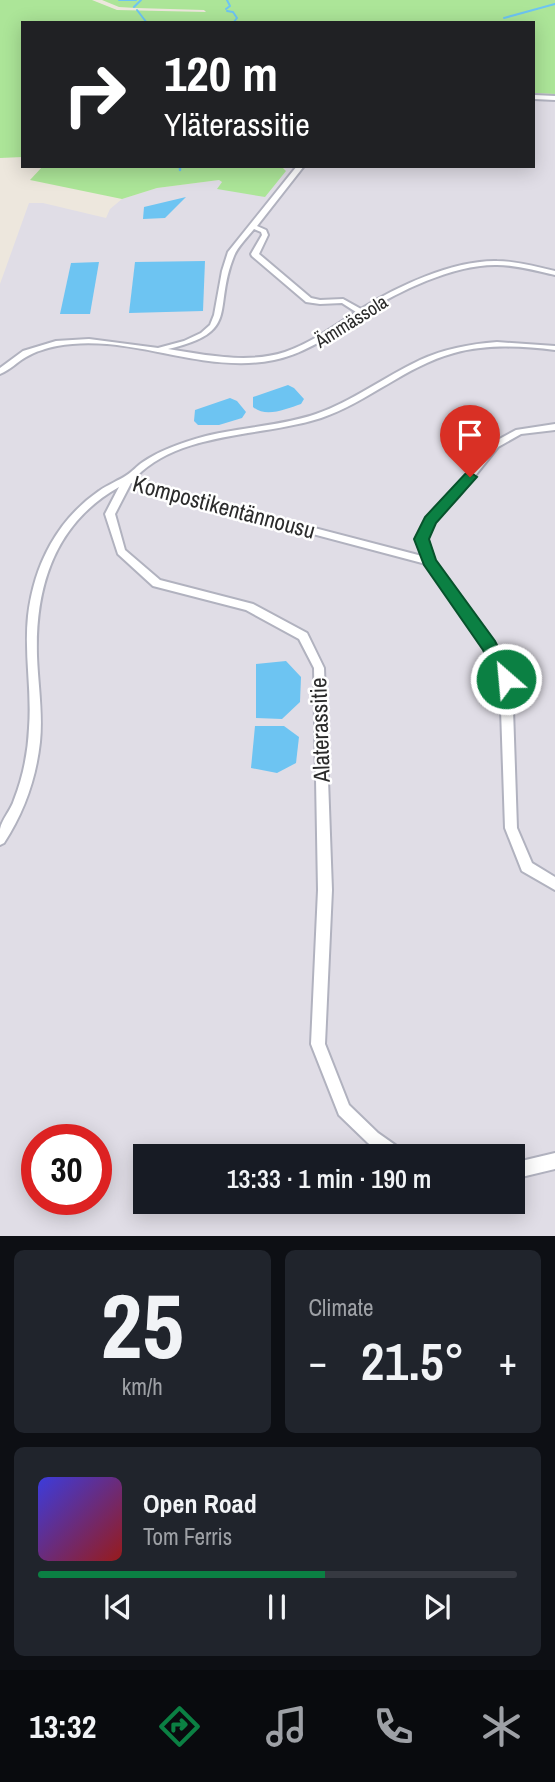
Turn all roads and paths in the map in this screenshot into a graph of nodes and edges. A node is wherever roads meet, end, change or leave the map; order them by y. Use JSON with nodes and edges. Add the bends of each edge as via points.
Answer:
{"nodes":[{"id":1,"x":535,"y":97,"type":"edge"},
{"id":2,"x":555,"y":98,"type":"edge"},
{"id":3,"x":299,"y":168,"type":"edge"},
{"id":4,"x":252,"y":226,"type":"junction"},
{"id":5,"x":555,"y":273,"type":"edge"},
{"id":6,"x":361,"y":312,"type":"junction"},
{"id":7,"x":210,"y":331,"type":"junction"},
{"id":8,"x":143,"y":348,"type":"junction"},
{"id":9,"x":555,"y":348,"type":"edge"},
{"id":10,"x":219,"y":360,"type":"junction"},
{"id":11,"x":0,"y":372,"type":"edge"},
{"id":12,"x":555,"y":427,"type":"edge"},
{"id":13,"x":128,"y":478,"type":"junction"},
{"id":14,"x":429,"y":561,"type":"junction"},
{"id":15,"x":0,"y":839,"type":"edge"},
{"id":16,"x":555,"y":884,"type":"edge"},
{"id":17,"x":382,"y":1144,"type":"edge"},
{"id":18,"x":555,"y":1161,"type":"edge"},
{"id":19,"x":525,"y":1168,"type":"edge"}],
"edges":[{"from":1,"to":2,"type":"street"},
{"from":3,"to":4,"type":"street"},
{"from":4,"to":6,"type":"street","via":[[265,235],[255,254],[309,300],[343,301]]},
{"from":4,"to":7,"type":"street","via":[[226,266],[219,316]]},
{"from":5,"to":6,"type":"street","name":"Ämmässola","via":[[486,262],[385,297]]},
{"from":6,"to":10,"type":"street","name":"Ämmässola","via":[[294,353]]},
{"from":7,"to":8,"type":"street","via":[[176,346]]},
{"from":7,"to":10,"type":"street","via":[[204,344]]},
{"from":8,"to":10,"type":"street","name":"Ämmässola"},
{"from":8,"to":11,"type":"street","via":[[57,342],[21,355]]},
{"from":9,"to":13,"type":"street","name":"Alaterassitie","via":[[503,344],[439,355],[318,416],[168,450]]},
{"from":12,"to":14,"type":"street","via":[[519,432],[495,445],[430,520],[422,539]]},
{"from":13,"to":14,"type":"street","name":"Kompostikentännousu","via":[[169,493]]},
{"from":13,"to":15,"type":"street","name":"Kompostikentännousu","via":[[88,500],[68,521],[42,571],[32,643],[35,729],[16,816]]},
{"from":13,"to":17,"type":"street","name":"Alaterassitie","via":[[110,514],[121,552],[157,583],[249,607],[303,636],[319,668],[325,890],[318,1044],[344,1110]]},
{"from":14,"to":16,"type":"street","via":[[489,646],[506,679],[511,828],[527,867]]},
{"from":18,"to":19,"type":"street"}]}
